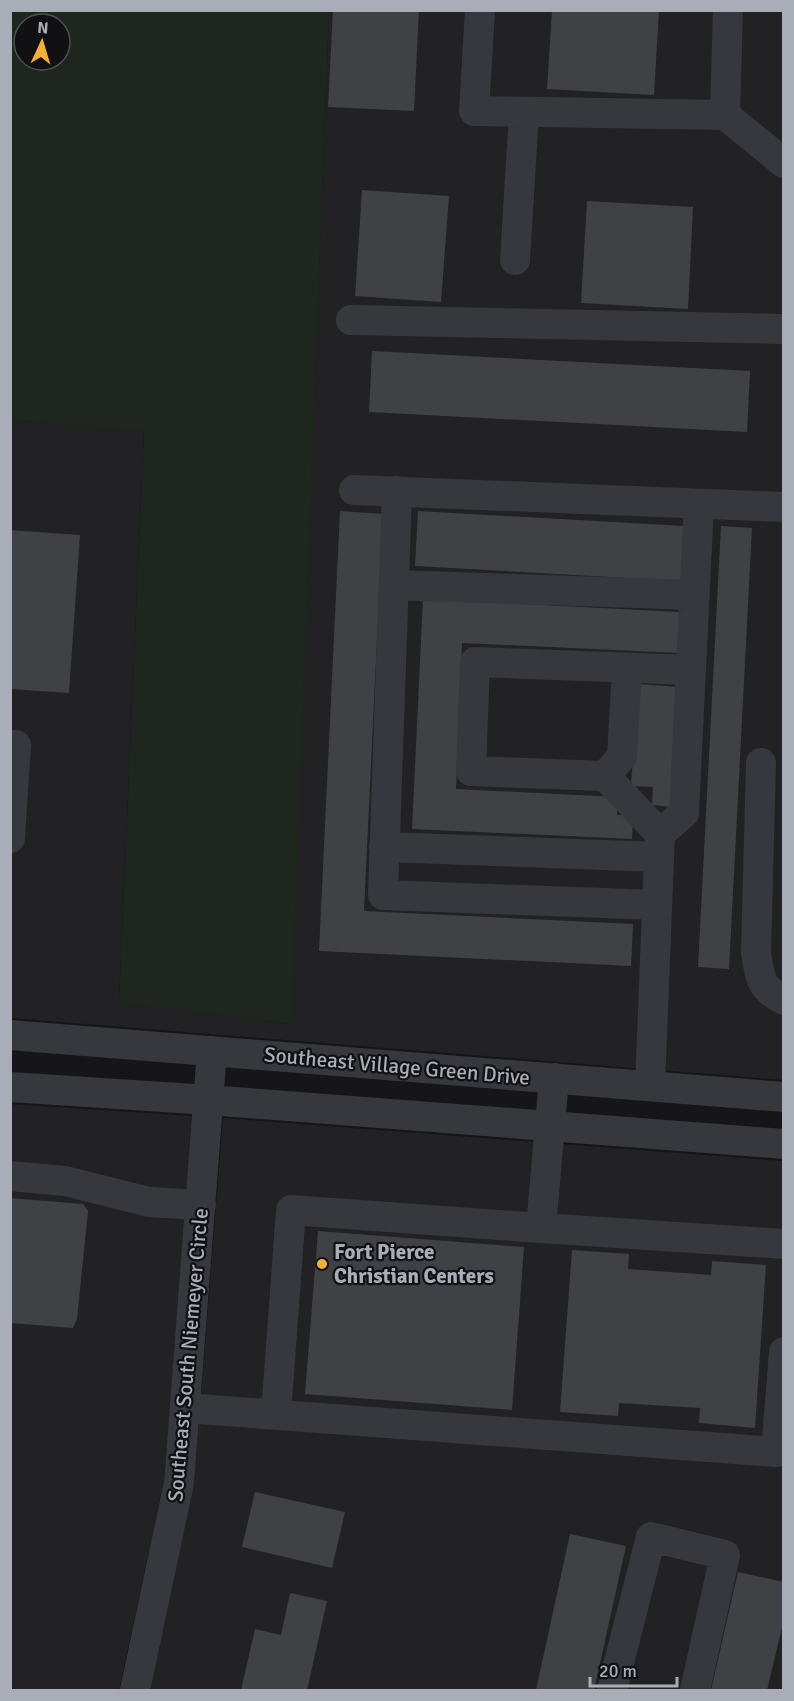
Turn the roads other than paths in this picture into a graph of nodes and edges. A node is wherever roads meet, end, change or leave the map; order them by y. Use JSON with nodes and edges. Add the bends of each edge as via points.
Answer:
{"nodes":[{"id":1,"x":480,"y":10,"type":"edge"},
{"id":2,"x":728,"y":10,"type":"edge"},
{"id":3,"x":524,"y":112,"type":"junction"},
{"id":4,"x":725,"y":115,"type":"junction"},
{"id":5,"x":783,"y":163,"type":"edge"},
{"id":6,"x":515,"y":260,"type":"dead end"},
{"id":7,"x":351,"y":320,"type":"dead end"},
{"id":8,"x":783,"y":329,"type":"edge"},
{"id":9,"x":354,"y":490,"type":"dead end"},
{"id":10,"x":397,"y":491,"type":"junction"},
{"id":11,"x":699,"y":504,"type":"junction"},
{"id":12,"x":783,"y":507,"type":"edge"},
{"id":13,"x":394,"y":585,"type":"junction"},
{"id":14,"x":694,"y":595,"type":"junction"},
{"id":15,"x":627,"y":668,"type":"junction"},
{"id":16,"x":691,"y":670,"type":"junction"},
{"id":17,"x":10,"y":745,"type":"edge"},
{"id":18,"x":761,"y":763,"type":"dead end"},
{"id":19,"x":605,"y":776,"type":"junction"},
{"id":20,"x":10,"y":838,"type":"edge"},
{"id":21,"x":659,"y":845,"type":"junction"},
{"id":22,"x":384,"y":848,"type":"junction"},
{"id":23,"x":657,"y":905,"type":"junction"},
{"id":24,"x":783,"y":1000,"type":"edge"},
{"id":25,"x":10,"y":1035,"type":"edge"},
{"id":26,"x":212,"y":1051,"type":"junction"},
{"id":27,"x":554,"y":1078,"type":"junction"},
{"id":28,"x":650,"y":1086,"type":"junction"},
{"id":29,"x":10,"y":1087,"type":"edge"},
{"id":30,"x":783,"y":1097,"type":"edge"},
{"id":31,"x":209,"y":1100,"type":"junction"},
{"id":32,"x":549,"y":1126,"type":"junction"},
{"id":33,"x":783,"y":1144,"type":"edge"},
{"id":34,"x":10,"y":1176,"type":"edge"},
{"id":35,"x":201,"y":1205,"type":"junction"},
{"id":36,"x":541,"y":1228,"type":"junction"},
{"id":37,"x":783,"y":1244,"type":"edge"},
{"id":38,"x":783,"y":1352,"type":"edge"},
{"id":39,"x":185,"y":1408,"type":"junction"},
{"id":40,"x":276,"y":1414,"type":"junction"},
{"id":41,"x":135,"y":1690,"type":"edge"},
{"id":42,"x":612,"y":1690,"type":"edge"},
{"id":43,"x":694,"y":1690,"type":"edge"}],
"edges":[{"from":1,"to":3,"type":"street","via":[[474,111]]},
{"from":2,"to":4,"type":"street"},
{"from":3,"to":4,"type":"street"},
{"from":3,"to":6,"type":"street"},
{"from":4,"to":5,"type":"street"},
{"from":7,"to":8,"type":"street"},
{"from":9,"to":10,"type":"street"},
{"from":10,"to":11,"type":"street"},
{"from":10,"to":13,"type":"street"},
{"from":11,"to":12,"type":"street"},
{"from":11,"to":14,"type":"street"},
{"from":13,"to":14,"type":"street"},
{"from":13,"to":22,"type":"street"},
{"from":14,"to":16,"type":"street"},
{"from":15,"to":16,"type":"street"},
{"from":15,"to":19,"type":"street","via":[[622,756]]},
{"from":15,"to":19,"type":"street","via":[[475,662],[471,771]]},
{"from":16,"to":21,"type":"street","via":[[684,813]]},
{"from":17,"to":20,"type":"street","via":[[16,746]]},
{"from":18,"to":24,"type":"street","via":[[756,953],[760,978],[768,992]]},
{"from":19,"to":21,"type":"street"},
{"from":21,"to":22,"type":"street"},
{"from":21,"to":23,"type":"street"},
{"from":22,"to":23,"type":"street","via":[[383,895]]},
{"from":23,"to":28,"type":"street"},
{"from":25,"to":26,"type":"street","name":"Southeast Village Green Drive"},
{"from":26,"to":27,"type":"street","name":"Southeast Village Green Drive"},
{"from":26,"to":31,"type":"street","name":"Southeast South Niemeyer Circle"},
{"from":27,"to":28,"type":"street","name":"Southeast Village Green Drive"},
{"from":27,"to":32,"type":"street"},
{"from":28,"to":30,"type":"street","name":"Southeast Village Green Drive"},
{"from":29,"to":31,"type":"street"},
{"from":31,"to":32,"type":"street"},
{"from":31,"to":35,"type":"street","name":"Southeast South Niemeyer Circle"},
{"from":32,"to":33,"type":"street"},
{"from":32,"to":36,"type":"street"},
{"from":34,"to":35,"type":"street","via":[[65,1181],[149,1202]]},
{"from":35,"to":39,"type":"street","name":"Southeast South Niemeyer Circle"},
{"from":36,"to":37,"type":"street"},
{"from":36,"to":40,"type":"street","via":[[291,1210]]},
{"from":38,"to":40,"type":"street","via":[[776,1452]]},
{"from":39,"to":40,"type":"street"},
{"from":39,"to":41,"type":"street","name":"Southeast South Niemeyer Circle","via":[[179,1483]]},
{"from":42,"to":43,"type":"street","via":[[651,1537],[725,1555]]}]}
